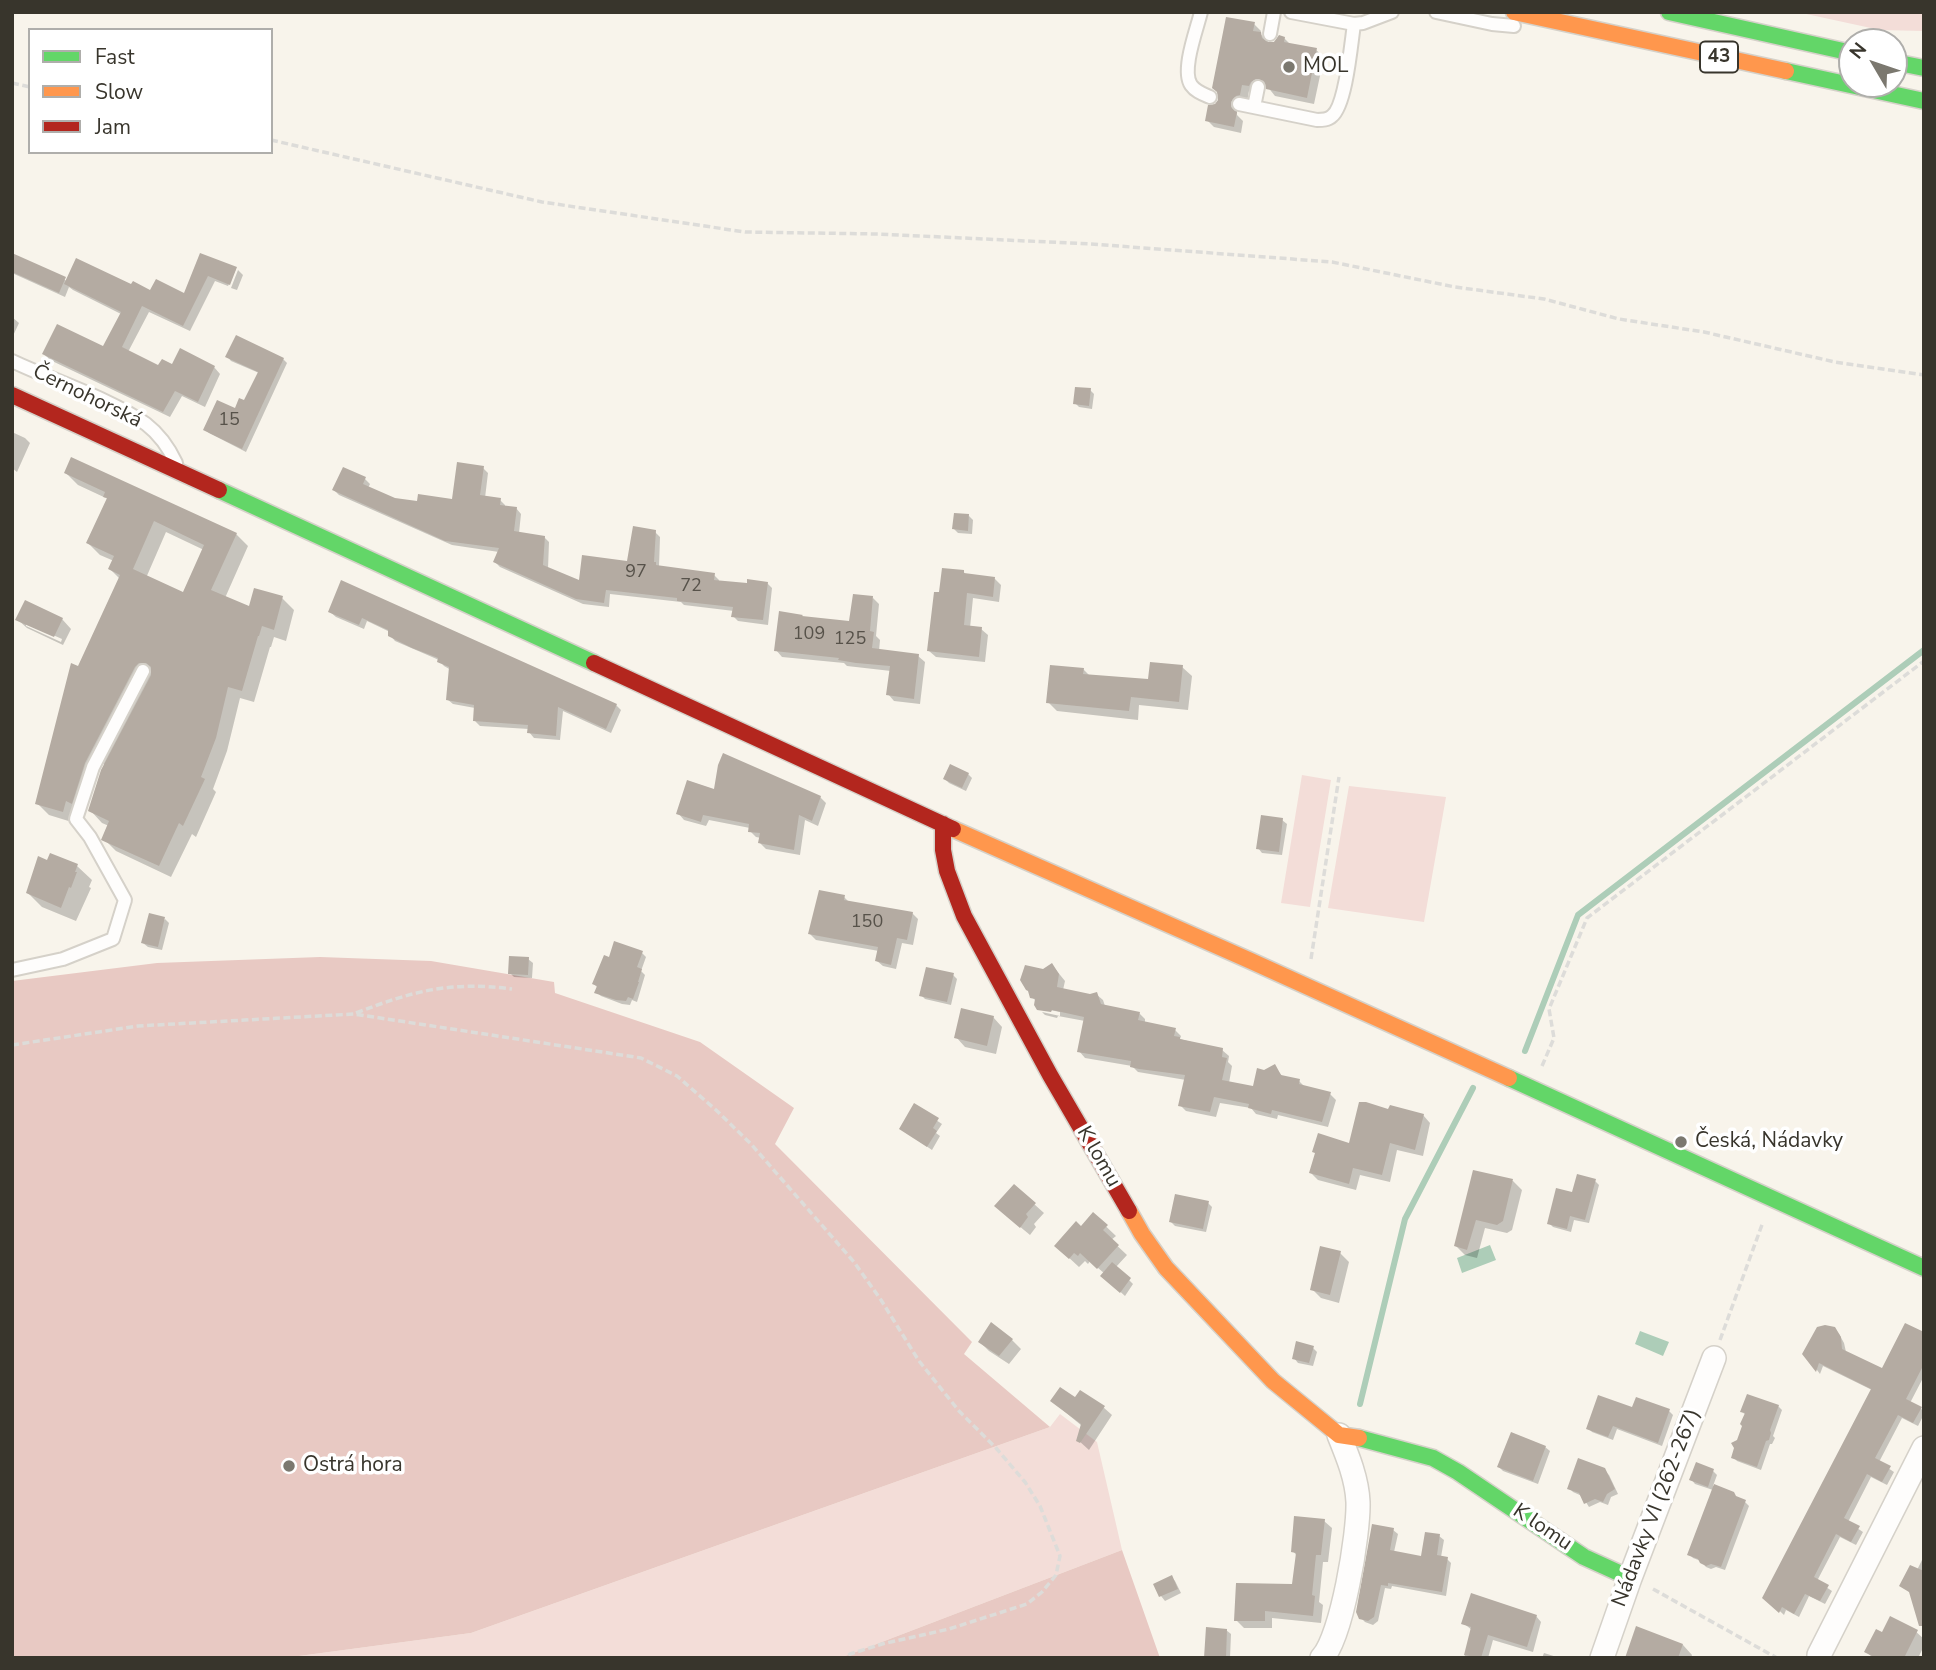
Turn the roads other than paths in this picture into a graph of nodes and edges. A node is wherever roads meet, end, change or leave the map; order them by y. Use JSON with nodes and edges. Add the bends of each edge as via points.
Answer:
{"nodes":[{"id":1,"x":1201,"y":12,"type":"edge"},
{"id":2,"x":1273,"y":12,"type":"edge"},
{"id":3,"x":1292,"y":12,"type":"edge"},
{"id":4,"x":1392,"y":12,"type":"edge"},
{"id":5,"x":1436,"y":12,"type":"edge"},
{"id":6,"x":1514,"y":12,"type":"edge"},
{"id":7,"x":1669,"y":12,"type":"edge"},
{"id":8,"x":1354,"y":24,"type":"junction"},
{"id":9,"x":1270,"y":34,"type":"dead end"},
{"id":10,"x":1612,"y":34,"type":"junction"},
{"id":11,"x":1838,"y":50,"type":"edge"},
{"id":12,"x":1258,"y":88,"type":"dead end"},
{"id":13,"x":1210,"y":97,"type":"dead end"},
{"id":14,"x":1924,"y":101,"type":"edge"},
{"id":15,"x":1239,"y":104,"type":"dead end"},
{"id":16,"x":1254,"y":107,"type":"junction"},
{"id":17,"x":12,"y":361,"type":"edge"},
{"id":18,"x":12,"y":395,"type":"edge"},
{"id":19,"x":181,"y":472,"type":"junction"},
{"id":20,"x":143,"y":671,"type":"dead end"},
{"id":21,"x":943,"y":824,"type":"junction"},
{"id":22,"x":12,"y":970,"type":"edge"},
{"id":23,"x":1924,"y":1268,"type":"edge"},
{"id":24,"x":1714,"y":1359,"type":"road end"},
{"id":25,"x":1339,"y":1435,"type":"junction"},
{"id":26,"x":1924,"y":1448,"type":"edge"},
{"id":27,"x":1630,"y":1578,"type":"junction"},
{"id":28,"x":1819,"y":1655,"type":"dead end"},
{"id":29,"x":1322,"y":1658,"type":"edge"},
{"id":30,"x":1602,"y":1658,"type":"edge"}],
"edges":[{"from":1,"to":13,"type":"lane","via":[[1188,79]]},
{"from":2,"to":9,"type":"lane"},
{"from":3,"to":8,"type":"lane"},
{"from":4,"to":8,"type":"lane"},
{"from":5,"to":10,"type":"lane","via":[[1492,24]]},
{"from":6,"to":10,"type":"main road","number":"43"},
{"from":7,"to":11,"type":"main road","number":"43"},
{"from":8,"to":16,"type":"lane","via":[[1342,100],[1333,116],[1317,121]]},
{"from":10,"to":14,"type":"main road","number":"43"},
{"from":12,"to":16,"type":"lane"},
{"from":15,"to":16,"type":"lane"},
{"from":17,"to":19,"type":"lane","name":"Černohorská","via":[[120,408],[148,426],[168,447]]},
{"from":18,"to":19,"type":"main road"},
{"from":19,"to":21,"type":"main road"},
{"from":20,"to":22,"type":"lane","via":[[93,767],[76,819],[125,900],[113,939],[63,959]]},
{"from":21,"to":23,"type":"main road"},
{"from":21,"to":25,"type":"main road","name":"K lomu","via":[[944,862],[964,916],[1142,1234],[1166,1268],[1273,1381]]},
{"from":24,"to":27,"type":"street","name":"Nádavky VI (262-267)"},
{"from":25,"to":27,"type":"main road","name":"K lomu","via":[[1433,1458],[1584,1557]]},
{"from":25,"to":29,"type":"street","via":[[1355,1482],[1357,1527],[1340,1623]]},
{"from":26,"to":28,"type":"street"},
{"from":27,"to":30,"type":"street","name":"Nádavky VI (262-267)"}]}
